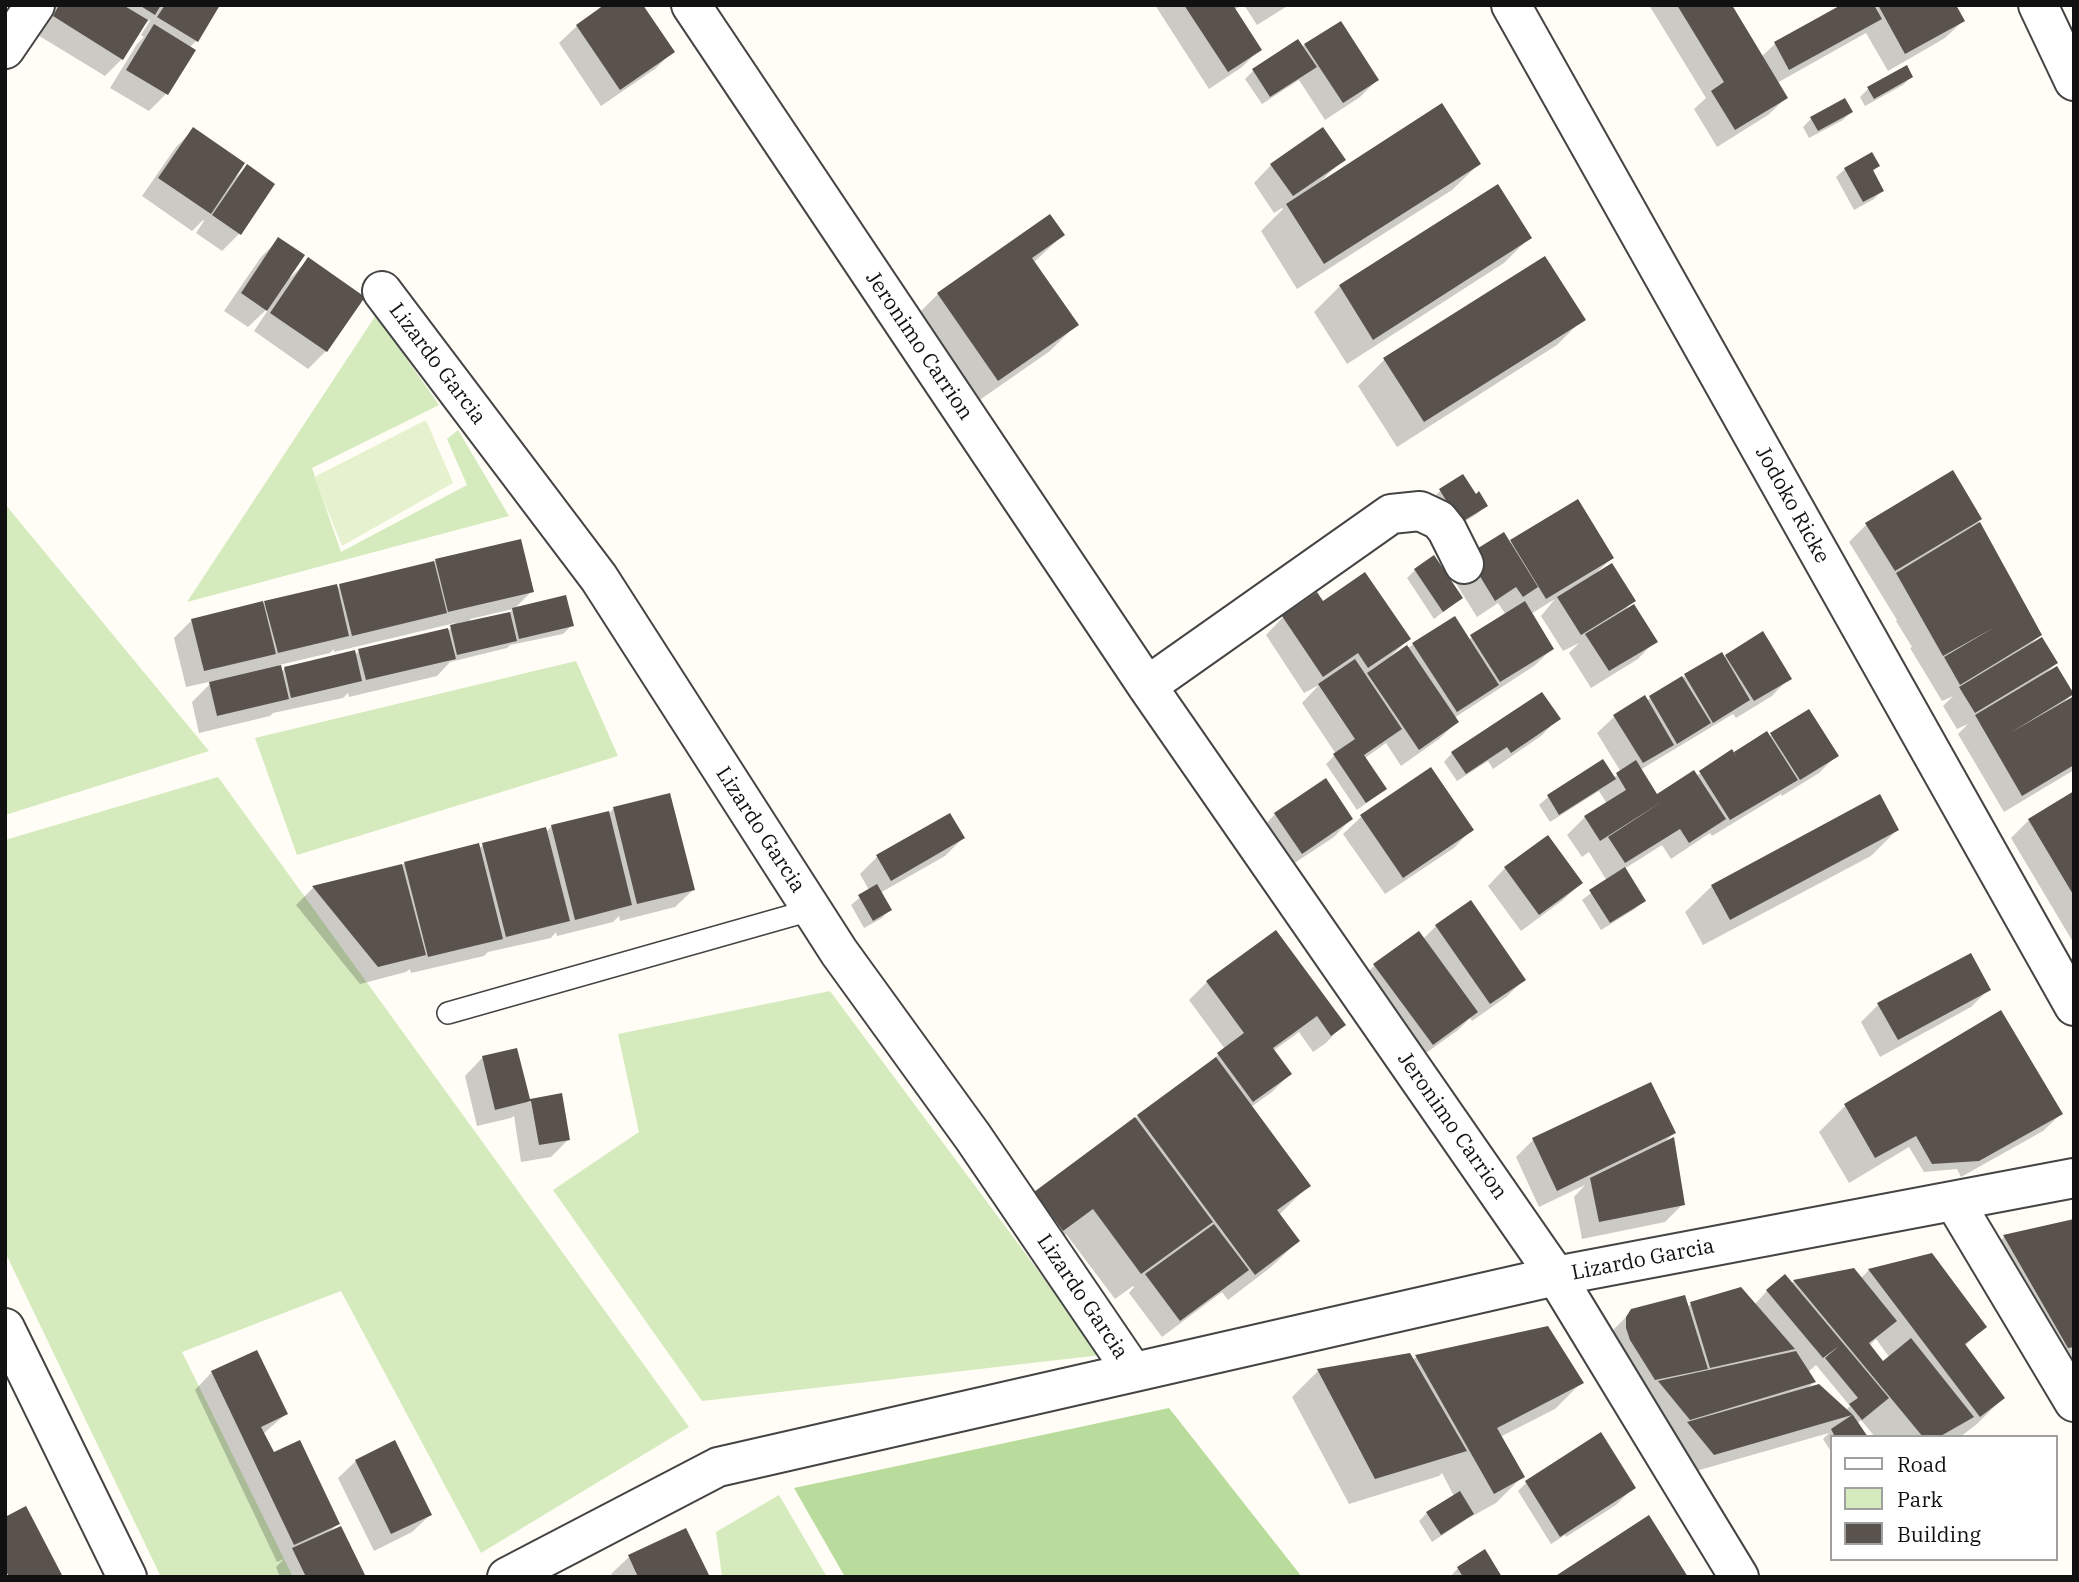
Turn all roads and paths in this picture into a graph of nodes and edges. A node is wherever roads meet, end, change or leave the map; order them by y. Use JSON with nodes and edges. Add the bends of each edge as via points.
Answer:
{"nodes":[{"id":1,"x":691,"y":5,"type":"edge"},
{"id":2,"x":1511,"y":5,"type":"edge"},
{"id":3,"x":2038,"y":5,"type":"edge"},
{"id":4,"x":2074,"y":81,"type":"edge"},
{"id":5,"x":382,"y":291,"type":"dead end"},
{"id":6,"x":1464,"y":564,"type":"dead end"},
{"id":7,"x":1147,"y":686,"type":"junction"},
{"id":8,"x":811,"y":910,"type":"junction"},
{"id":9,"x":2074,"y":1006,"type":"edge"},
{"id":10,"x":448,"y":1013,"type":"dead end"},
{"id":11,"x":2074,"y":1178,"type":"edge"},
{"id":12,"x":1954,"y":1201,"type":"junction"},
{"id":13,"x":1556,"y":1276,"type":"junction"},
{"id":14,"x":5,"y":1328,"type":"edge"},
{"id":15,"x":1133,"y":1372,"type":"junction"},
{"id":16,"x":2074,"y":1402,"type":"edge"},
{"id":17,"x":127,"y":1577,"type":"edge"},
{"id":18,"x":508,"y":1577,"type":"edge"},
{"id":19,"x":1739,"y":1577,"type":"edge"}],
"edges":[{"from":1,"to":7,"type":"street","name":"Jeronimo Carrion"},
{"from":2,"to":9,"type":"street","name":"Jodoko Ricke"},
{"from":3,"to":4,"type":"street"},
{"from":5,"to":8,"type":"street","name":"Lizardo Garcia","via":[[599,578]]},
{"from":6,"to":7,"type":"street","via":[[1439,520],[1420,511],[1391,514]]},
{"from":7,"to":13,"type":"street","name":"Jeronimo Carrion"},
{"from":8,"to":10,"type":"lane"},
{"from":8,"to":15,"type":"street","name":"Lizardo Garcia"},
{"from":11,"to":12,"type":"street","name":"Lizardo Garcia"},
{"from":12,"to":13,"type":"street","name":"Lizardo Garcia"},
{"from":12,"to":16,"type":"street"},
{"from":13,"to":15,"type":"street","name":"Lizardo Garcia"},
{"from":13,"to":19,"type":"street","name":"Jeronimo Carrion"},
{"from":14,"to":17,"type":"street"},
{"from":15,"to":18,"type":"street","name":"Lizardo Garcia","via":[[718,1467]]}]}
